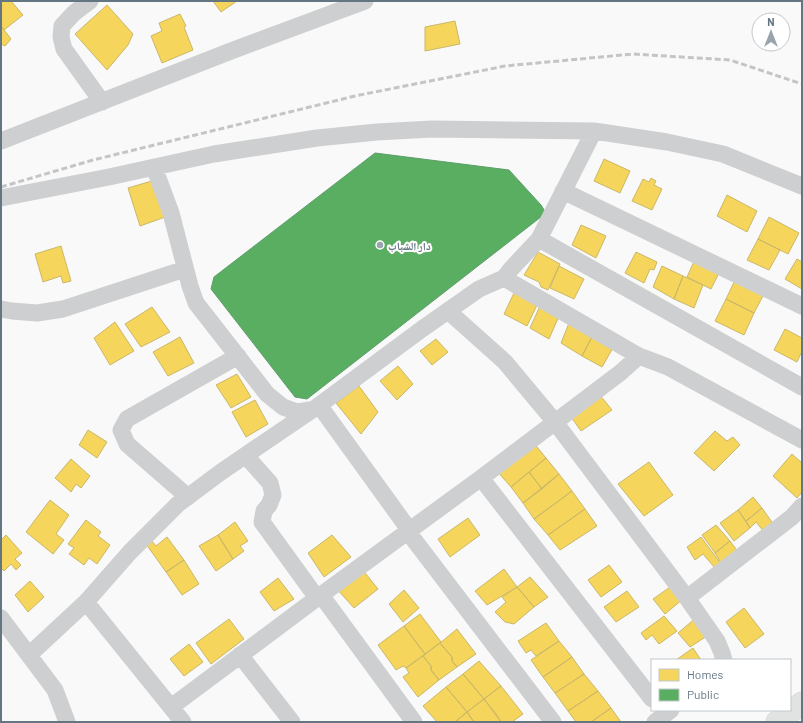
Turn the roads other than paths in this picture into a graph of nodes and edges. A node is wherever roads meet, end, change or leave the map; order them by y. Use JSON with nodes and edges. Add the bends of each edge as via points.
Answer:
{"nodes":[{"id":1,"x":90,"y":1,"type":"edge"},
{"id":2,"x":365,"y":1,"type":"edge"},
{"id":3,"x":102,"y":102,"type":"junction"},
{"id":4,"x":594,"y":131,"type":"junction"},
{"id":5,"x":1,"y":141,"type":"edge"},
{"id":6,"x":154,"y":167,"type":"junction"},
{"id":7,"x":802,"y":186,"type":"edge"},
{"id":8,"x":564,"y":191,"type":"junction"},
{"id":9,"x":1,"y":198,"type":"edge"},
{"id":10,"x":539,"y":239,"type":"junction"},
{"id":11,"x":185,"y":269,"type":"junction"},
{"id":12,"x":504,"y":278,"type":"junction"},
{"id":13,"x":802,"y":306,"type":"edge"},
{"id":14,"x":1,"y":309,"type":"edge"},
{"id":15,"x":448,"y":311,"type":"junction"},
{"id":16,"x":238,"y":356,"type":"junction"},
{"id":17,"x":639,"y":356,"type":"junction"},
{"id":18,"x":802,"y":387,"type":"edge"},
{"id":19,"x":317,"y":407,"type":"junction"},
{"id":20,"x":555,"y":422,"type":"junction"},
{"id":21,"x":802,"y":440,"type":"edge"},
{"id":22,"x":246,"y":456,"type":"junction"},
{"id":23,"x":481,"y":478,"type":"junction"},
{"id":24,"x":188,"y":497,"type":"junction"},
{"id":25,"x":802,"y":506,"type":"edge"},
{"id":26,"x":409,"y":531,"type":"junction"},
{"id":27,"x":319,"y":596,"type":"junction"},
{"id":28,"x":687,"y":598,"type":"junction"},
{"id":29,"x":86,"y":602,"type":"junction"},
{"id":30,"x":1,"y":618,"type":"edge"},
{"id":31,"x":29,"y":655,"type":"junction"},
{"id":32,"x":240,"y":655,"type":"junction"},
{"id":33,"x":724,"y":659,"type":"edge"},
{"id":34,"x":651,"y":698,"type":"edge"},
{"id":35,"x":802,"y":703,"type":"edge"},
{"id":36,"x":171,"y":707,"type":"junction"},
{"id":37,"x":67,"y":722,"type":"edge"},
{"id":38,"x":182,"y":722,"type":"edge"},
{"id":39,"x":292,"y":722,"type":"edge"},
{"id":40,"x":414,"y":722,"type":"edge"},
{"id":41,"x":553,"y":722,"type":"edge"},
{"id":42,"x":777,"y":722,"type":"edge"}],
"edges":[{"from":1,"to":3,"type":"street","via":[[62,26],[61,37],[64,49]]},
{"from":2,"to":3,"type":"street"},
{"from":3,"to":5,"type":"street"},
{"from":4,"to":6,"type":"street","via":[[432,129],[377,132],[317,138],[214,154]]},
{"from":4,"to":7,"type":"street","via":[[723,154]]},
{"from":4,"to":8,"type":"street"},
{"from":6,"to":9,"type":"street"},
{"from":6,"to":11,"type":"street","via":[[178,235]]},
{"from":8,"to":10,"type":"street"},
{"from":8,"to":13,"type":"street"},
{"from":10,"to":12,"type":"street"},
{"from":10,"to":18,"type":"street"},
{"from":11,"to":14,"type":"street","via":[[62,309],[37,313]]},
{"from":11,"to":16,"type":"street","via":[[196,303]]},
{"from":12,"to":15,"type":"street","via":[[479,289]]},
{"from":12,"to":17,"type":"street"},
{"from":15,"to":19,"type":"street"},
{"from":15,"to":20,"type":"street","via":[[505,362]]},
{"from":16,"to":19,"type":"street","via":[[267,394],[283,407],[297,412]]},
{"from":16,"to":24,"type":"street","via":[[127,420],[121,430],[127,444]]},
{"from":17,"to":20,"type":"street"},
{"from":17,"to":21,"type":"street","via":[[668,367]]},
{"from":19,"to":22,"type":"street"},
{"from":19,"to":26,"type":"street"},
{"from":20,"to":23,"type":"street"},
{"from":20,"to":28,"type":"street"},
{"from":22,"to":24,"type":"street"},
{"from":22,"to":27,"type":"street","via":[[270,483],[273,495],[264,511],[262,522]]},
{"from":23,"to":26,"type":"street"},
{"from":23,"to":34,"type":"street"},
{"from":24,"to":29,"type":"street","via":[[130,552]]},
{"from":25,"to":28,"type":"street","via":[[792,517]]},
{"from":26,"to":27,"type":"street"},
{"from":26,"to":41,"type":"street"},
{"from":27,"to":32,"type":"street"},
{"from":27,"to":40,"type":"street"},
{"from":28,"to":33,"type":"street","via":[[717,641]]},
{"from":29,"to":31,"type":"street"},
{"from":29,"to":36,"type":"street"},
{"from":30,"to":31,"type":"street"},
{"from":31,"to":37,"type":"street","via":[[55,690]]},
{"from":32,"to":36,"type":"street"},
{"from":32,"to":39,"type":"street"},
{"from":35,"to":42,"type":"main road"},
{"from":36,"to":38,"type":"street"}]}
